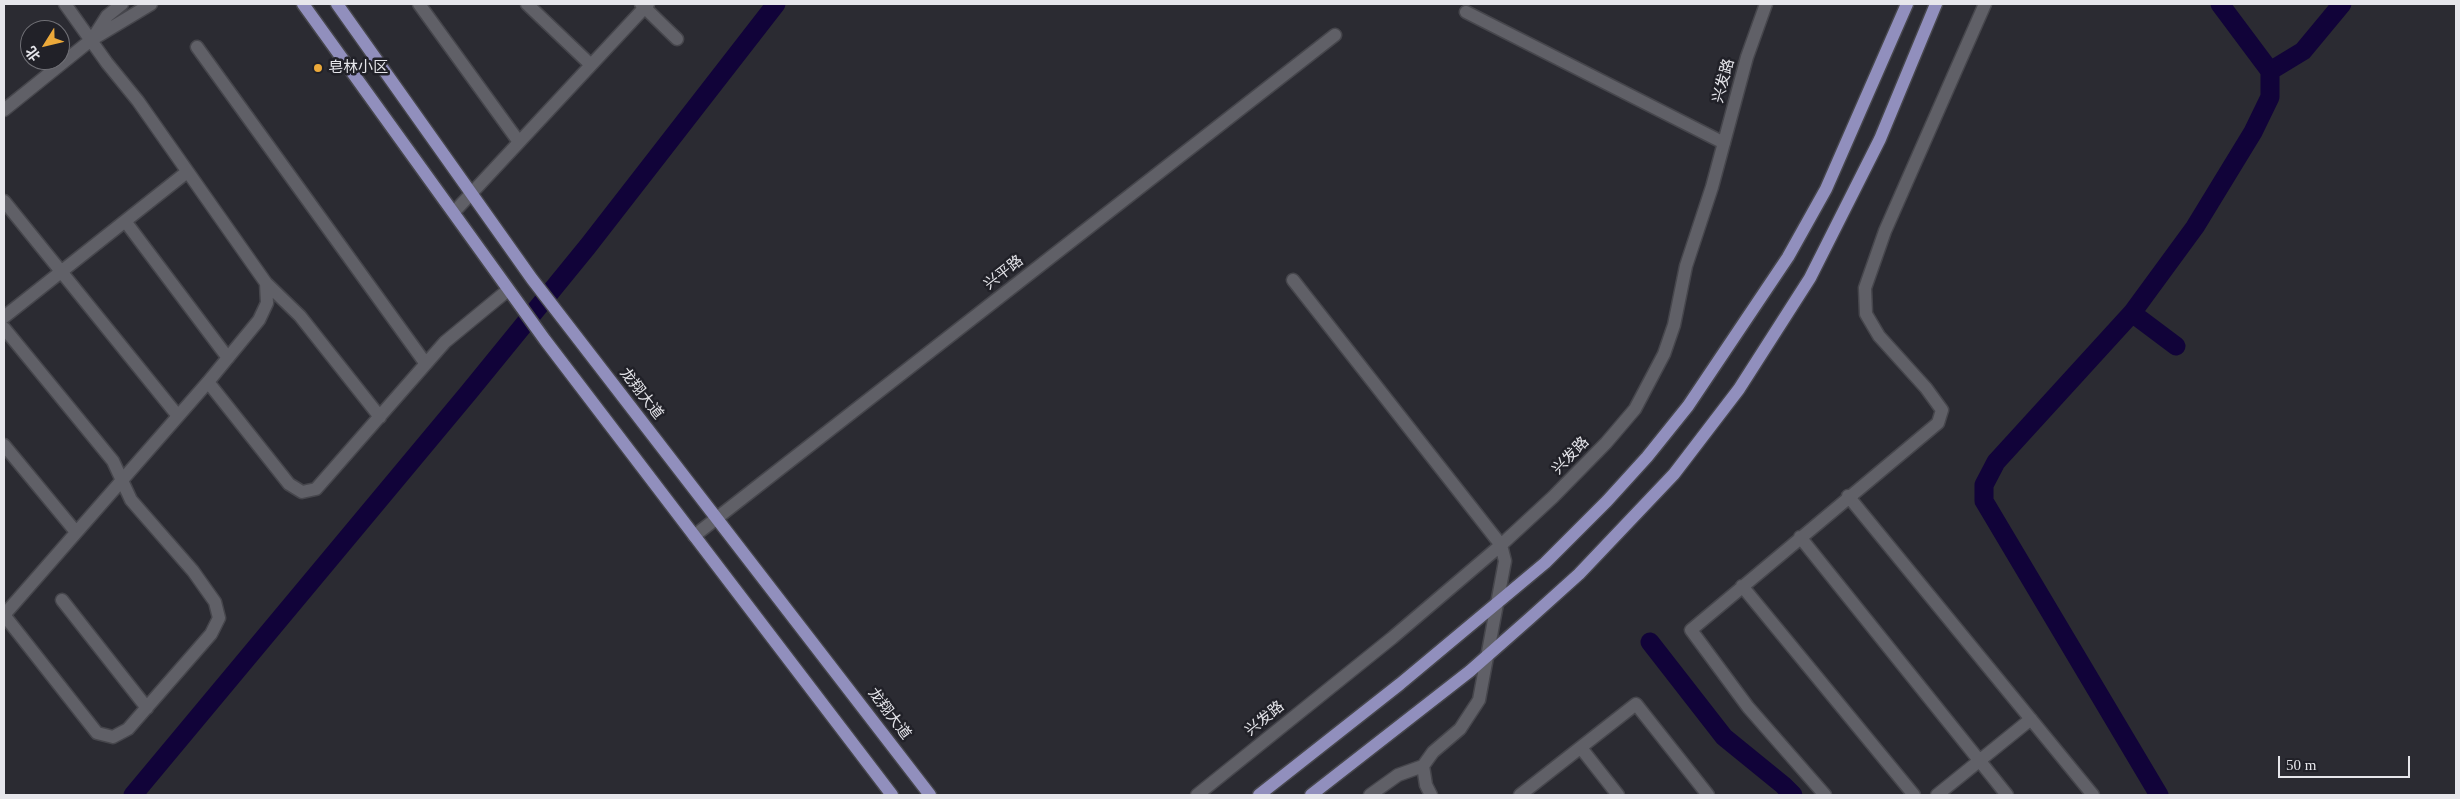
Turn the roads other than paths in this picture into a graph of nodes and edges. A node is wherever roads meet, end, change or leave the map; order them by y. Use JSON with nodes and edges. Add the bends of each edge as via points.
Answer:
{"nodes":[{"id":1,"x":65,"y":4,"type":"edge"},
{"id":2,"x":122,"y":4,"type":"edge"},
{"id":3,"x":151,"y":4,"type":"edge"},
{"id":4,"x":303,"y":4,"type":"edge"},
{"id":5,"x":337,"y":4,"type":"edge"},
{"id":6,"x":419,"y":4,"type":"edge"},
{"id":7,"x":527,"y":4,"type":"edge"},
{"id":8,"x":1766,"y":4,"type":"edge"},
{"id":9,"x":1907,"y":4,"type":"edge"},
{"id":10,"x":1936,"y":4,"type":"edge"},
{"id":11,"x":1985,"y":4,"type":"edge"},
{"id":12,"x":645,"y":5,"type":"edge"},
{"id":13,"x":1466,"y":12,"type":"dead end"},
{"id":14,"x":1334,"y":35,"type":"dead end"},
{"id":15,"x":677,"y":39,"type":"dead end"},
{"id":16,"x":91,"y":40,"type":"junction"},
{"id":17,"x":198,"y":47,"type":"dead end"},
{"id":18,"x":591,"y":65,"type":"junction"},
{"id":19,"x":4,"y":110,"type":"edge"},
{"id":20,"x":519,"y":142,"type":"junction"},
{"id":21,"x":1724,"y":142,"type":"junction"},
{"id":22,"x":187,"y":172,"type":"junction"},
{"id":23,"x":472,"y":195,"type":"junction"},
{"id":24,"x":4,"y":200,"type":"edge"},
{"id":25,"x":454,"y":212,"type":"junction"},
{"id":26,"x":125,"y":221,"type":"junction"},
{"id":27,"x":61,"y":272,"type":"junction"},
{"id":28,"x":1293,"y":280,"type":"dead end"},
{"id":29,"x":266,"y":284,"type":"junction"},
{"id":30,"x":508,"y":290,"type":"junction"},
{"id":31,"x":4,"y":317,"type":"edge"},
{"id":32,"x":4,"y":328,"type":"edge"},
{"id":33,"x":228,"y":358,"type":"junction"},
{"id":34,"x":426,"y":364,"type":"junction"},
{"id":35,"x":208,"y":382,"type":"junction"},
{"id":36,"x":178,"y":416,"type":"junction"},
{"id":37,"x":380,"y":417,"type":"junction"},
{"id":38,"x":4,"y":445,"type":"edge"},
{"id":39,"x":123,"y":479,"type":"junction"},
{"id":40,"x":1848,"y":496,"type":"junction"},
{"id":41,"x":717,"y":518,"type":"junction"},
{"id":42,"x":76,"y":532,"type":"junction"},
{"id":43,"x":694,"y":536,"type":"junction"},
{"id":44,"x":1800,"y":537,"type":"junction"},
{"id":45,"x":1501,"y":545,"type":"junction"},
{"id":46,"x":1742,"y":586,"type":"junction"},
{"id":47,"x":62,"y":600,"type":"dead end"},
{"id":48,"x":1498,"y":602,"type":"junction"},
{"id":49,"x":4,"y":615,"type":"edge"},
{"id":50,"x":1490,"y":654,"type":"junction"},
{"id":51,"x":146,"y":708,"type":"junction"},
{"id":52,"x":2031,"y":719,"type":"junction"},
{"id":53,"x":1581,"y":748,"type":"junction"},
{"id":54,"x":1980,"y":761,"type":"junction"},
{"id":55,"x":1423,"y":766,"type":"junction"},
{"id":56,"x":892,"y":795,"type":"edge"},
{"id":57,"x":930,"y":795,"type":"edge"},
{"id":58,"x":1197,"y":795,"type":"edge"},
{"id":59,"x":1259,"y":795,"type":"edge"},
{"id":60,"x":1311,"y":795,"type":"edge"},
{"id":61,"x":1370,"y":795,"type":"edge"},
{"id":62,"x":1431,"y":795,"type":"edge"},
{"id":63,"x":1521,"y":795,"type":"edge"},
{"id":64,"x":1618,"y":795,"type":"edge"},
{"id":65,"x":1708,"y":795,"type":"edge"},
{"id":66,"x":1825,"y":795,"type":"edge"},
{"id":67,"x":1914,"y":795,"type":"edge"},
{"id":68,"x":1937,"y":795,"type":"edge"},
{"id":69,"x":2007,"y":795,"type":"edge"},
{"id":70,"x":2093,"y":795,"type":"edge"}],
"edges":[{"from":1,"to":16,"type":"street"},
{"from":2,"to":16,"type":"street","via":[[107,16]]},
{"from":3,"to":16,"type":"street"},
{"from":4,"to":25,"type":"main road"},
{"from":5,"to":23,"type":"main road","name":"龙翔大道"},
{"from":6,"to":20,"type":"street"},
{"from":7,"to":18,"type":"street"},
{"from":8,"to":21,"type":"street","name":"兴发路","via":[[1747,56]]},
{"from":9,"to":48,"type":"main road","via":[[1826,189],[1788,257],[1688,406],[1607,501],[1544,563]]},
{"from":10,"to":50,"type":"main road","via":[[1880,139],[1844,214],[1810,278],[1739,389],[1674,474],[1579,574]]},
{"from":11,"to":40,"type":"street","via":[[1885,231],[1866,288],[1866,314],[1879,336],[1942,410],[1938,423]]},
{"from":12,"to":15,"type":"street"},
{"from":12,"to":18,"type":"street"},
{"from":13,"to":21,"type":"street"},
{"from":14,"to":41,"type":"street","name":"兴平路"},
{"from":16,"to":19,"type":"street"},
{"from":16,"to":22,"type":"street"},
{"from":17,"to":34,"type":"street"},
{"from":18,"to":20,"type":"street"},
{"from":20,"to":23,"type":"street"},
{"from":21,"to":45,"type":"street","name":"兴发路","via":[[1686,266],[1674,325],[1664,354],[1635,409],[1553,498]]},
{"from":22,"to":26,"type":"street"},
{"from":22,"to":29,"type":"street"},
{"from":23,"to":25,"type":"street"},
{"from":23,"to":41,"type":"main road","name":"龙翔大道","via":[[532,279]]},
{"from":24,"to":27,"type":"street"},
{"from":25,"to":30,"type":"main road"},
{"from":26,"to":27,"type":"street"},
{"from":26,"to":33,"type":"street"},
{"from":27,"to":31,"type":"street"},
{"from":27,"to":36,"type":"street"},
{"from":28,"to":45,"type":"street"},
{"from":29,"to":33,"type":"street","via":[[267,303],[259,320]]},
{"from":29,"to":37,"type":"street","via":[[300,316]]},
{"from":30,"to":34,"type":"street","via":[[445,342]]},
{"from":30,"to":43,"type":"main road"},
{"from":32,"to":39,"type":"street","via":[[113,462]]},
{"from":33,"to":35,"type":"street"},
{"from":34,"to":37,"type":"street"},
{"from":35,"to":36,"type":"street"},
{"from":35,"to":37,"type":"street","via":[[289,484],[302,492],[316,489]]},
{"from":36,"to":39,"type":"street"},
{"from":38,"to":42,"type":"street"},
{"from":39,"to":42,"type":"street"},
{"from":39,"to":51,"type":"street","via":[[131,500],[193,570],[215,602],[219,618],[211,634]]},
{"from":40,"to":44,"type":"street"},
{"from":40,"to":52,"type":"street"},
{"from":41,"to":43,"type":"street","name":"兴平路"},
{"from":41,"to":57,"type":"main road","name":"龙翔大道"},
{"from":42,"to":49,"type":"street"},
{"from":43,"to":56,"type":"main road"},
{"from":44,"to":46,"type":"street"},
{"from":44,"to":54,"type":"street"},
{"from":45,"to":48,"type":"street","via":[[1505,561]]},
{"from":45,"to":58,"type":"street","name":"兴发路","via":[[1392,638]]},
{"from":46,"to":66,"type":"street","via":[[1691,630],[1748,707]]},
{"from":46,"to":67,"type":"street"},
{"from":47,"to":51,"type":"street"},
{"from":48,"to":50,"type":"street"},
{"from":48,"to":59,"type":"main road"},
{"from":49,"to":51,"type":"street","via":[[97,733],[113,737],[128,729]]},
{"from":50,"to":55,"type":"street","via":[[1479,700],[1460,730],[1433,752]]},
{"from":50,"to":60,"type":"main road"},
{"from":52,"to":54,"type":"street"},
{"from":52,"to":70,"type":"street"},
{"from":53,"to":63,"type":"street"},
{"from":53,"to":64,"type":"street"},
{"from":53,"to":65,"type":"street","via":[[1636,704]]},
{"from":54,"to":68,"type":"street"},
{"from":54,"to":69,"type":"street"},
{"from":55,"to":61,"type":"street","via":[[1398,775]]},
{"from":55,"to":62,"type":"street"}]}
